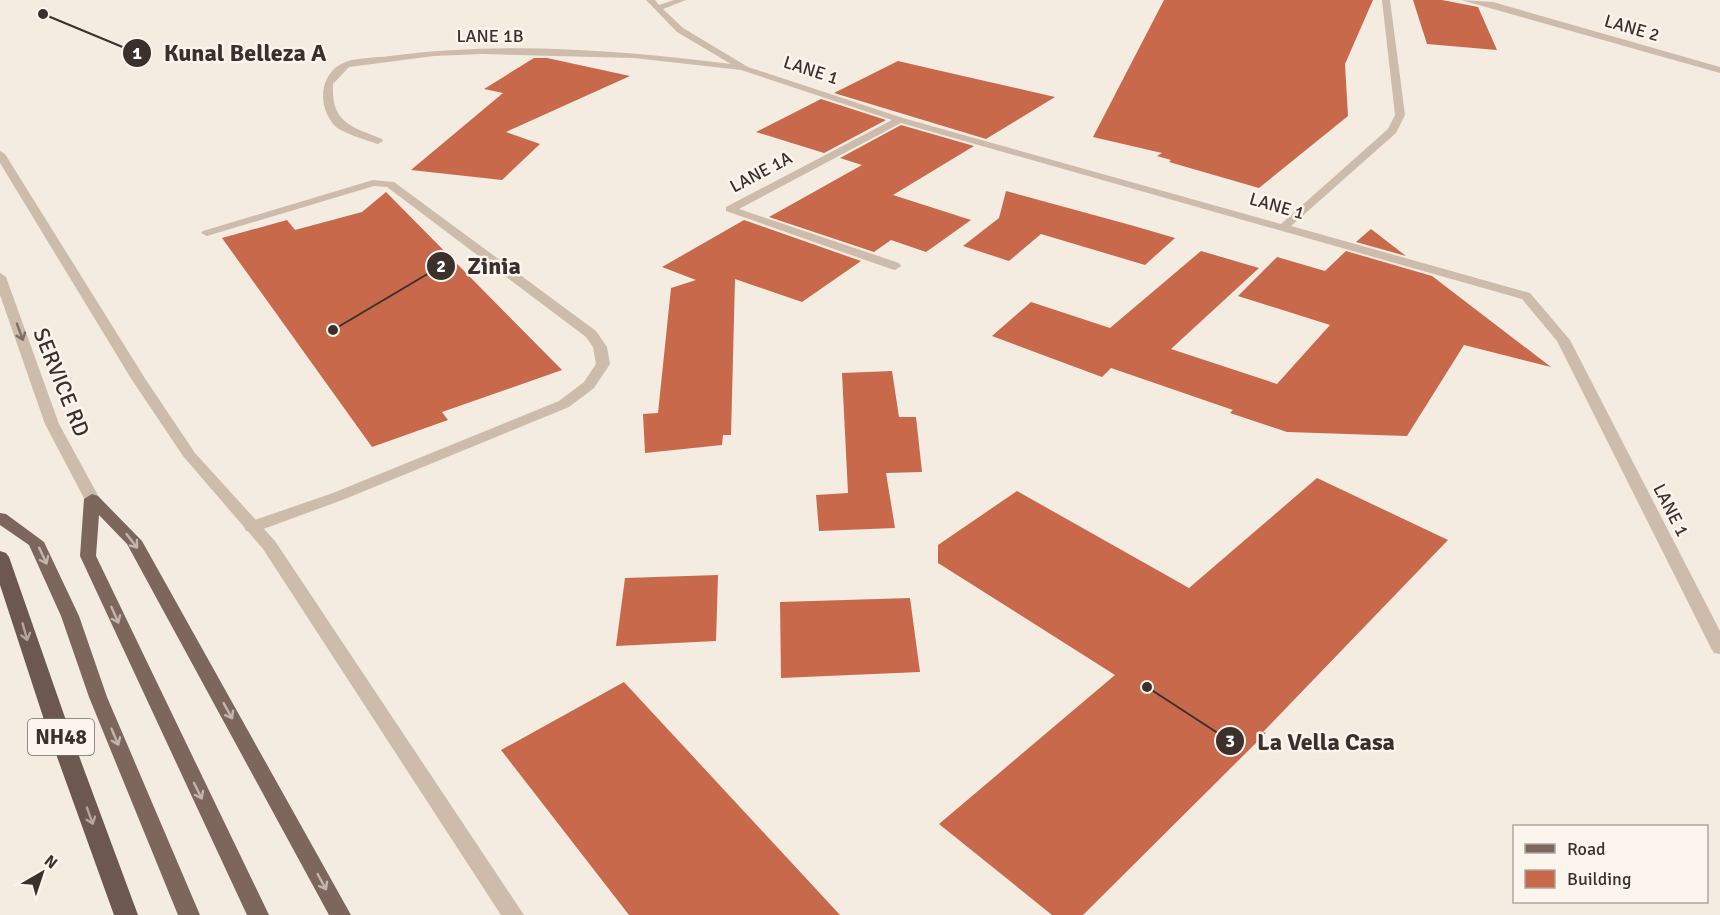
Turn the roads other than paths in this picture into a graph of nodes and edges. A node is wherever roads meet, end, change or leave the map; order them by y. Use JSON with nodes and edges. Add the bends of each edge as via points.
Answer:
{"nodes":[{"id":1,"x":650,"y":0,"type":"edge"},
{"id":2,"x":682,"y":0,"type":"edge"},
{"id":3,"x":1386,"y":0,"type":"edge"},
{"id":4,"x":1465,"y":0,"type":"edge"},
{"id":5,"x":658,"y":8,"type":"junction"},
{"id":6,"x":745,"y":69,"type":"junction"},
{"id":7,"x":1720,"y":70,"type":"edge"},
{"id":8,"x":900,"y":120,"type":"junction"},
{"id":9,"x":378,"y":141,"type":"dead end"},
{"id":10,"x":0,"y":154,"type":"edge"},
{"id":11,"x":1283,"y":228,"type":"junction"},
{"id":12,"x":207,"y":233,"type":"dead end"},
{"id":13,"x":895,"y":266,"type":"dead end"},
{"id":14,"x":0,"y":277,"type":"edge"},
{"id":15,"x":92,"y":499,"type":"junction"},
{"id":16,"x":0,"y":518,"type":"edge"},
{"id":17,"x":252,"y":527,"type":"junction"},
{"id":18,"x":0,"y":557,"type":"edge"},
{"id":19,"x":1720,"y":648,"type":"edge"},
{"id":20,"x":126,"y":915,"type":"edge"},
{"id":21,"x":189,"y":915,"type":"edge"},
{"id":22,"x":258,"y":915,"type":"edge"},
{"id":23,"x":340,"y":915,"type":"edge"},
{"id":24,"x":513,"y":915,"type":"edge"}],
"edges":[{"from":1,"to":5,"type":"street","name":"LANE 1"},
{"from":2,"to":5,"type":"street"},
{"from":3,"to":11,"type":"street","via":[[1400,115],[1392,131]]},
{"from":4,"to":7,"type":"street","name":"LANE 2"},
{"from":5,"to":6,"type":"street","name":"LANE 1","via":[[680,30]]},
{"from":6,"to":8,"type":"street","name":"LANE 1"},
{"from":6,"to":9,"type":"street","name":"LANE 1B","via":[[634,55],[483,51],[346,65],[328,84],[327,102],[340,125]]},
{"from":8,"to":11,"type":"street","name":"LANE 1"},
{"from":8,"to":13,"type":"street","name":"LANE 1A","via":[[730,209]]},
{"from":10,"to":17,"type":"street","via":[[190,456]]},
{"from":11,"to":19,"type":"street","name":"LANE 1","via":[[1526,296],[1563,340]]},
{"from":12,"to":17,"type":"street","via":[[374,183],[390,184],[591,334],[600,347],[603,364],[589,385],[564,404],[339,496]]},
{"from":14,"to":15,"type":"street","name":"SERVICE RD","one_way":true,"via":[[52,424]]},
{"from":15,"to":22,"type":"main road","one_way":true,"via":[[88,556]]},
{"from":15,"to":23,"type":"main road","one_way":true,"via":[[134,541]]},
{"from":16,"to":21,"type":"main road","one_way":true,"via":[[36,542],[70,616],[98,697]]},
{"from":17,"to":24,"type":"street","via":[[269,545]]},
{"from":18,"to":20,"type":"highway","number":"NH48","one_way":true}]}
